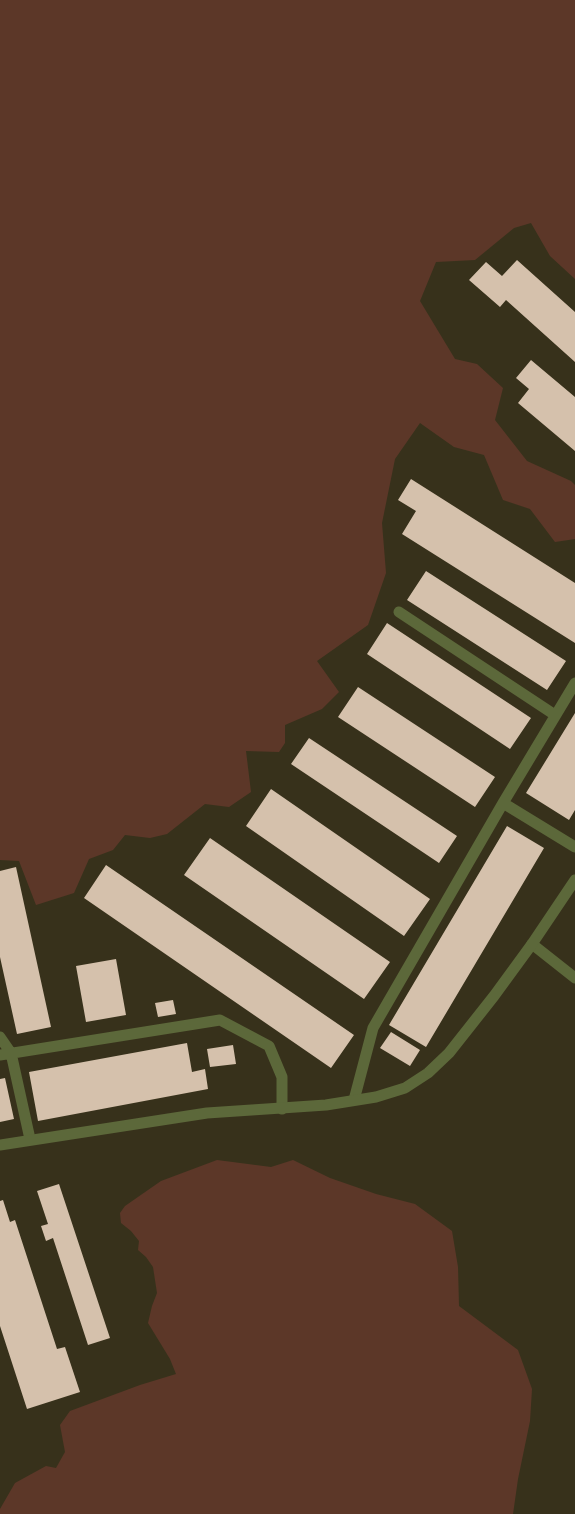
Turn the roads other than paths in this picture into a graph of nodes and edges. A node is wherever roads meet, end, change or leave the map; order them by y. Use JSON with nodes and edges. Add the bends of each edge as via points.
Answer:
{"nodes":[{"id":1,"x":399,"y":612,"type":"dead end"},
{"id":2,"x":575,"y":683,"type":"edge"},
{"id":3,"x":555,"y":715,"type":"junction"},
{"id":4,"x":504,"y":802,"type":"junction"},
{"id":5,"x":575,"y":847,"type":"edge"},
{"id":6,"x":575,"y":880,"type":"edge"},
{"id":7,"x":532,"y":944,"type":"junction"},
{"id":8,"x":575,"y":978,"type":"edge"},
{"id":9,"x":0,"y":1037,"type":"edge"},
{"id":10,"x":5,"y":1054,"type":"edge"},
{"id":11,"x":354,"y":1100,"type":"junction"},
{"id":12,"x":282,"y":1109,"type":"junction"},
{"id":13,"x":30,"y":1139,"type":"junction"},
{"id":14,"x":0,"y":1145,"type":"edge"}],
"edges":[{"from":1,"to":3,"type":"street"},
{"from":2,"to":3,"type":"street"},
{"from":3,"to":4,"type":"street"},
{"from":4,"to":5,"type":"street"},
{"from":4,"to":11,"type":"street","via":[[373,1028]]},
{"from":6,"to":7,"type":"street"},
{"from":7,"to":8,"type":"street"},
{"from":7,"to":11,"type":"street","via":[[449,1053],[428,1073],[405,1088],[376,1097]]},
{"from":9,"to":10,"type":"street"},
{"from":10,"to":12,"type":"street","via":[[220,1020],[270,1046],[282,1077]]},
{"from":10,"to":13,"type":"street"},
{"from":11,"to":12,"type":"street"},
{"from":12,"to":13,"type":"street","via":[[207,1113]]},
{"from":13,"to":14,"type":"street"}]}
